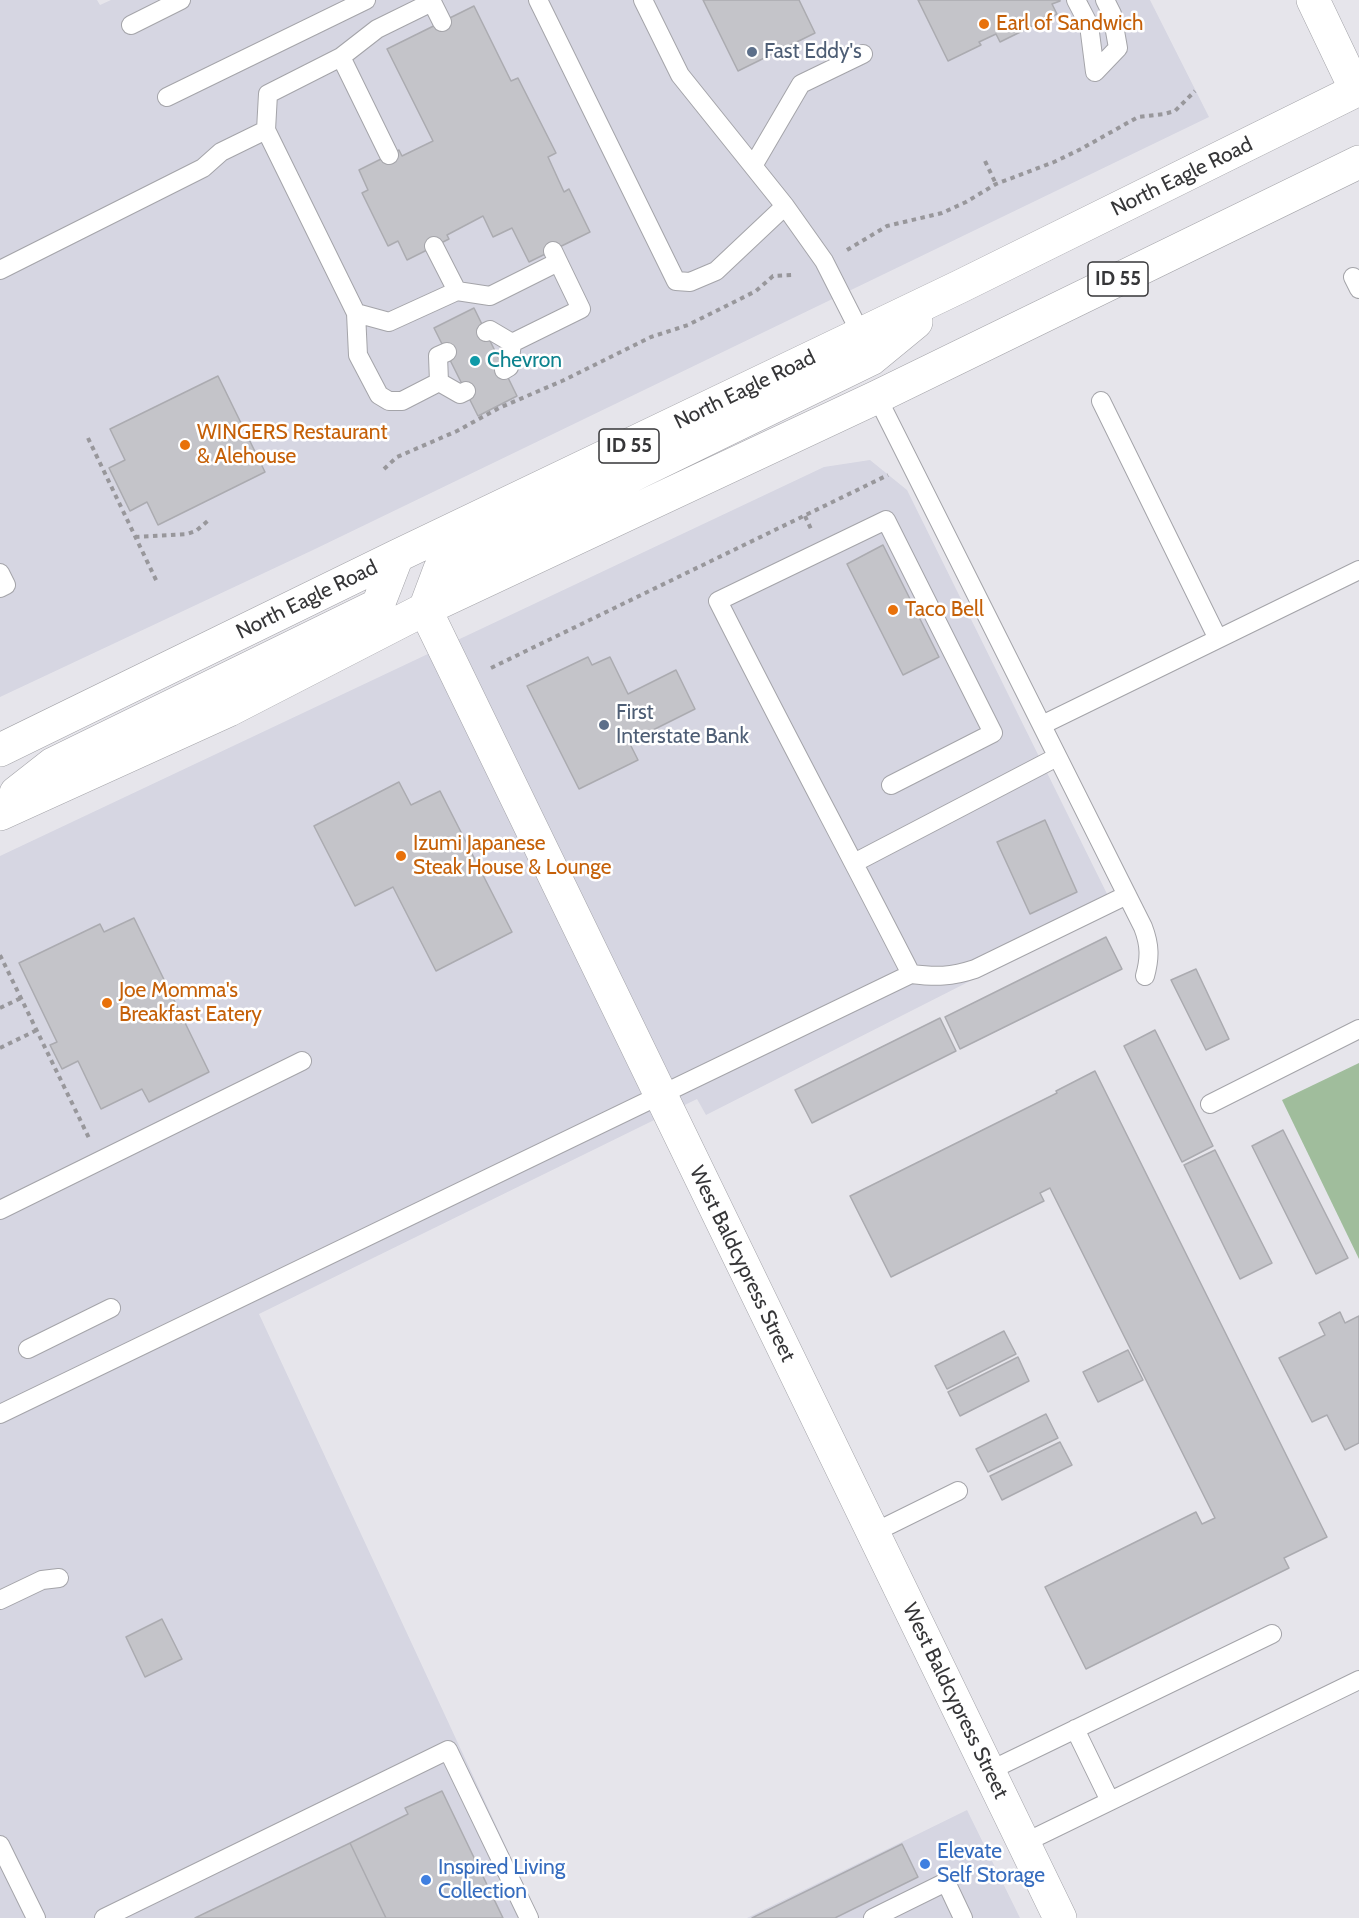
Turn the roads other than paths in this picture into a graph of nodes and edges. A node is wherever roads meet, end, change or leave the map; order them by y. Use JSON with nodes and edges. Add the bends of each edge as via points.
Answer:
{"nodes":[{"id":1,"x":182,"y":0,"type":"edge"},
{"id":2,"x":366,"y":0,"type":"edge"},
{"id":3,"x":538,"y":0,"type":"edge"},
{"id":4,"x":643,"y":0,"type":"edge"},
{"id":5,"x":1076,"y":0,"type":"edge"},
{"id":6,"x":1105,"y":0,"type":"edge"},
{"id":7,"x":1313,"y":0,"type":"edge"},
{"id":8,"x":432,"y":1,"type":"edge"},
{"id":9,"x":442,"y":22,"type":"dead end"},
{"id":10,"x":131,"y":25,"type":"dead end"},
{"id":11,"x":863,"y":54,"type":"dead end"},
{"id":12,"x":341,"y":57,"type":"junction"},
{"id":13,"x":1357,"y":90,"type":"edge"},
{"id":14,"x":167,"y":97,"type":"dead end"},
{"id":15,"x":266,"y":130,"type":"junction"},
{"id":16,"x":389,"y":155,"type":"dead end"},
{"id":17,"x":1359,"y":162,"type":"edge"},
{"id":18,"x":753,"y":166,"type":"junction"},
{"id":19,"x":785,"y":206,"type":"junction"},
{"id":20,"x":434,"y":246,"type":"dead end"},
{"id":21,"x":0,"y":270,"type":"edge"},
{"id":22,"x":959,"y":287,"type":"junction"},
{"id":23,"x":458,"y":291,"type":"junction"},
{"id":24,"x":356,"y":313,"type":"junction"},
{"id":25,"x":486,"y":332,"type":"dead end"},
{"id":26,"x":861,"y":334,"type":"junction"},
{"id":27,"x":513,"y":343,"type":"junction"},
{"id":28,"x":447,"y":352,"type":"dead end"},
{"id":29,"x":504,"y":370,"type":"dead end"},
{"id":30,"x":439,"y":382,"type":"junction"},
{"id":31,"x":466,"y":391,"type":"dead end"},
{"id":32,"x":877,"y":397,"type":"junction"},
{"id":33,"x":1101,"y":401,"type":"dead end"},
{"id":34,"x":398,"y":556,"type":"junction"},
{"id":35,"x":1359,"y":570,"type":"edge"},
{"id":36,"x":425,"y":609,"type":"junction"},
{"id":37,"x":1218,"y":639,"type":"junction"},
{"id":38,"x":1042,"y":725,"type":"junction"},
{"id":39,"x":0,"y":750,"type":"edge"},
{"id":40,"x":1057,"y":757,"type":"junction"},
{"id":41,"x":891,"y":785,"type":"dead end"},
{"id":42,"x":0,"y":806,"type":"edge"},
{"id":43,"x":0,"y":814,"type":"edge"},
{"id":44,"x":854,"y":862,"type":"junction"},
{"id":45,"x":1127,"y":895,"type":"junction"},
{"id":46,"x":911,"y":974,"type":"junction"},
{"id":47,"x":1145,"y":976,"type":"dead end"},
{"id":48,"x":1359,"y":1029,"type":"edge"},
{"id":49,"x":302,"y":1061,"type":"dead end"},
{"id":50,"x":660,"y":1094,"type":"junction"},
{"id":51,"x":1210,"y":1104,"type":"dead end"},
{"id":52,"x":0,"y":1210,"type":"edge"},
{"id":53,"x":111,"y":1308,"type":"dead end"},
{"id":54,"x":28,"y":1349,"type":"dead end"},
{"id":55,"x":0,"y":1414,"type":"edge"},
{"id":56,"x":958,"y":1491,"type":"dead end"},
{"id":57,"x":873,"y":1533,"type":"junction"},
{"id":58,"x":59,"y":1578,"type":"dead end"},
{"id":59,"x":0,"y":1600,"type":"edge"},
{"id":60,"x":1272,"y":1634,"type":"dead end"},
{"id":61,"x":1359,"y":1680,"type":"edge"},
{"id":62,"x":1075,"y":1729,"type":"junction"},
{"id":63,"x":989,"y":1771,"type":"junction"},
{"id":64,"x":1110,"y":1801,"type":"junction"},
{"id":65,"x":1024,"y":1843,"type":"junction"},
{"id":66,"x":0,"y":1845,"type":"edge"},
{"id":67,"x":36,"y":1918,"type":"edge"},
{"id":68,"x":104,"y":1918,"type":"edge"},
{"id":69,"x":529,"y":1918,"type":"edge"},
{"id":70,"x":873,"y":1918,"type":"edge"},
{"id":71,"x":963,"y":1918,"type":"edge"},
{"id":72,"x":1060,"y":1918,"type":"edge"}],
"edges":[{"from":1,"to":10,"type":"lane"},
{"from":2,"to":14,"type":"lane"},
{"from":3,"to":19,"type":"lane","via":[[676,281],[690,282],[716,271]]},
{"from":4,"to":18,"type":"lane","via":[[680,75]]},
{"from":5,"to":6,"type":"lane","via":[[1089,26],[1095,72],[1118,48],[1112,14]]},
{"from":7,"to":13,"type":"main road"},
{"from":8,"to":9,"type":"lane"},
{"from":8,"to":12,"type":"lane","via":[[377,29]]},
{"from":11,"to":18,"type":"lane","via":[[801,84]]},
{"from":12,"to":15,"type":"lane","via":[[268,94]]},
{"from":12,"to":16,"type":"lane"},
{"from":13,"to":22,"type":"main road","name":"North Eagle Road","number":"ID 55"},
{"from":15,"to":21,"type":"lane","via":[[221,152],[203,168]]},
{"from":15,"to":24,"type":"lane"},
{"from":17,"to":32,"type":"main road","number":"ID 55"},
{"from":18,"to":19,"type":"lane"},
{"from":19,"to":26,"type":"lane","via":[[824,261]]},
{"from":20,"to":23,"type":"lane"},
{"from":22,"to":26,"type":"main road","name":"North Eagle Road","number":"ID 55"},
{"from":22,"to":36,"type":"main road","via":[[871,358],[440,569]]},
{"from":23,"to":24,"type":"lane","via":[[389,322]]},
{"from":23,"to":27,"type":"lane","via":[[490,297],[555,256],[581,309]]},
{"from":24,"to":30,"type":"lane","via":[[358,355],[379,395],[389,401],[402,400]]},
{"from":25,"to":27,"type":"lane","via":[[490,330]]},
{"from":26,"to":34,"type":"main road","name":"North Eagle Road","number":"ID 55"},
{"from":27,"to":29,"type":"lane","via":[[509,367]]},
{"from":28,"to":30,"type":"lane","via":[[438,356]]},
{"from":30,"to":31,"type":"lane","via":[[460,394]]},
{"from":32,"to":36,"type":"main road","number":"ID 55"},
{"from":32,"to":38,"type":"lane"},
{"from":33,"to":37,"type":"lane"},
{"from":34,"to":39,"type":"main road","name":"North Eagle Road","number":"ID 55"},
{"from":34,"to":42,"type":"main road","via":[[378,605],[53,764]]},
{"from":35,"to":37,"type":"lane"},
{"from":36,"to":43,"type":"main road","number":"ID 55","via":[[229,710]]},
{"from":36,"to":50,"type":"main road","name":"West Baldcypress Street"},
{"from":37,"to":38,"type":"lane"},
{"from":38,"to":40,"type":"lane"},
{"from":40,"to":44,"type":"lane"},
{"from":40,"to":45,"type":"lane"},
{"from":41,"to":44,"type":"lane","via":[[993,733],[886,520],[718,601]]},
{"from":44,"to":46,"type":"lane"},
{"from":45,"to":46,"type":"lane","via":[[975,969],[953,976]]},
{"from":45,"to":47,"type":"lane","via":[[1150,945]]},
{"from":46,"to":50,"type":"lane"},
{"from":48,"to":51,"type":"lane"},
{"from":49,"to":52,"type":"lane"},
{"from":50,"to":55,"type":"lane"},
{"from":50,"to":57,"type":"main road","name":"West Baldcypress Street"},
{"from":53,"to":54,"type":"lane"},
{"from":56,"to":57,"type":"lane"},
{"from":57,"to":63,"type":"main road","name":"West Baldcypress Street"},
{"from":58,"to":59,"type":"lane","via":[[42,1580]]},
{"from":60,"to":62,"type":"lane"},
{"from":61,"to":64,"type":"lane"},
{"from":62,"to":63,"type":"lane"},
{"from":62,"to":64,"type":"lane"},
{"from":63,"to":65,"type":"main road","name":"West Baldcypress Street"},
{"from":64,"to":65,"type":"lane"},
{"from":65,"to":72,"type":"main road","name":"West Baldcypress Street"},
{"from":66,"to":67,"type":"lane"},
{"from":68,"to":69,"type":"lane","via":[[448,1750]]},
{"from":70,"to":71,"type":"lane","via":[[946,1882]]}]}
